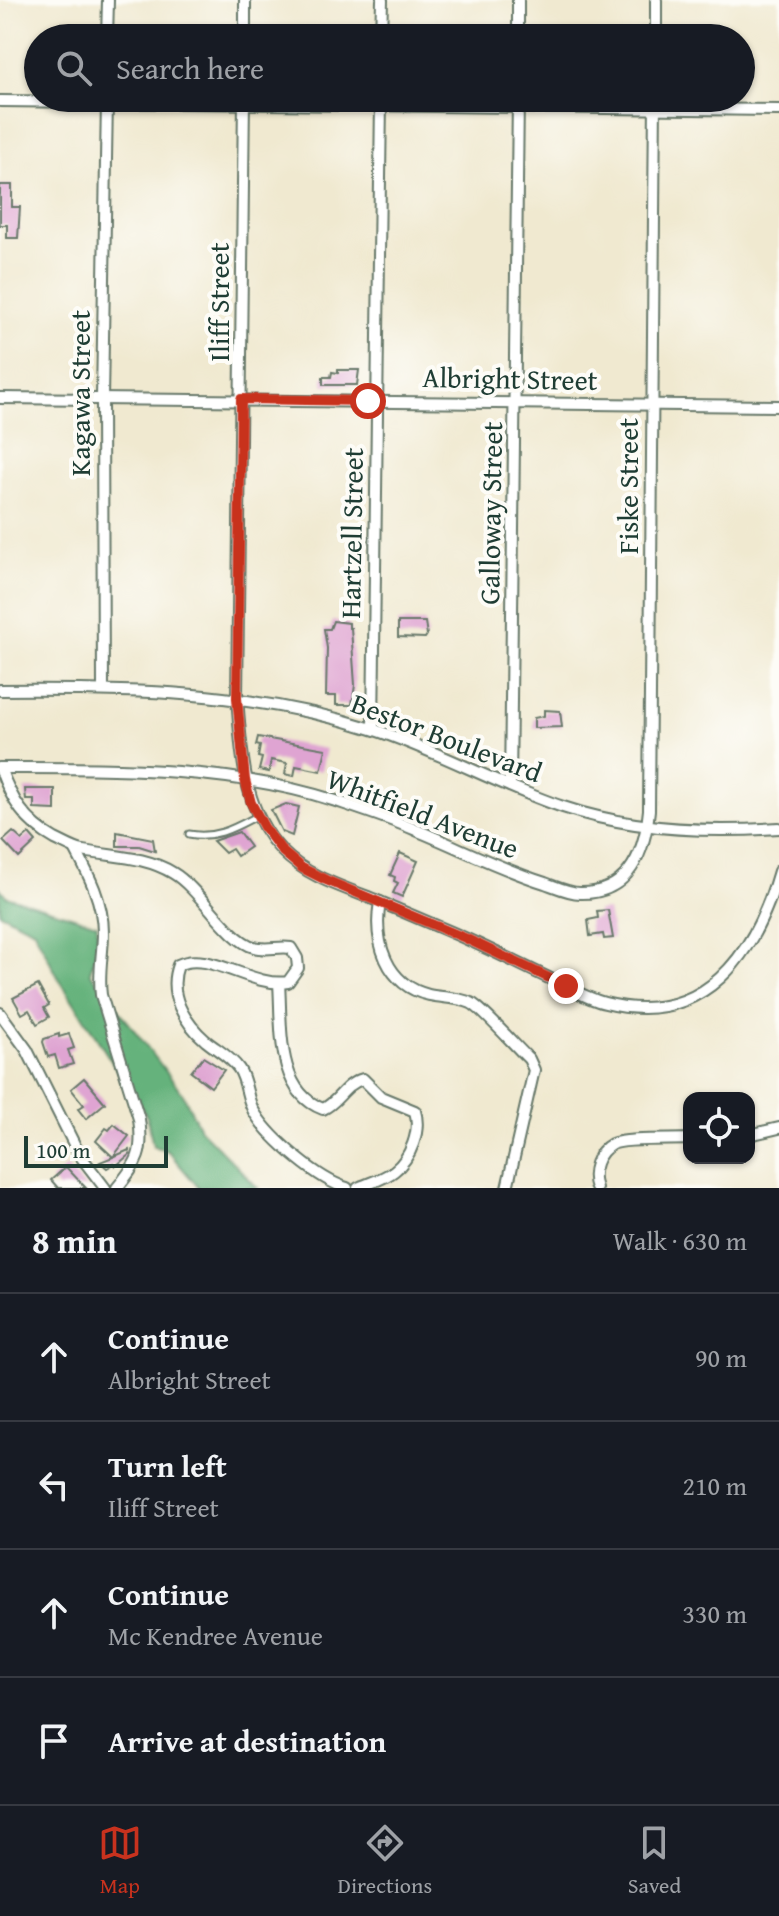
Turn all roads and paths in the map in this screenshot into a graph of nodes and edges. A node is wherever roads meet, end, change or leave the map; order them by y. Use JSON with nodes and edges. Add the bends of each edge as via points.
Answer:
{"nodes":[{"id":1,"x":108,"y":0,"type":"edge"},
{"id":2,"x":245,"y":0,"type":"edge"},
{"id":3,"x":382,"y":0,"type":"edge"},
{"id":4,"x":518,"y":0,"type":"edge"},
{"id":5,"x":656,"y":0,"type":"edge"},
{"id":6,"x":107,"y":24,"type":"edge"},
{"id":7,"x":245,"y":24,"type":"edge"},
{"id":8,"x":381,"y":24,"type":"edge"},
{"id":9,"x":518,"y":24,"type":"edge"},
{"id":10,"x":656,"y":24,"type":"edge"},
{"id":11,"x":0,"y":101,"type":"edge"},
{"id":12,"x":24,"y":101,"type":"edge"},
{"id":13,"x":755,"y":109,"type":"edge"},
{"id":14,"x":779,"y":110,"type":"edge"},
{"id":15,"x":106,"y":112,"type":"edge"},
{"id":16,"x":244,"y":112,"type":"edge"},
{"id":17,"x":381,"y":112,"type":"edge"},
{"id":18,"x":518,"y":112,"type":"edge"},
{"id":19,"x":655,"y":112,"type":"edge"},
{"id":20,"x":0,"y":398,"type":"edge"},
{"id":21,"x":102,"y":399,"type":"junction"},
{"id":22,"x":241,"y":399,"type":"junction"},
{"id":23,"x":377,"y":401,"type":"junction"},
{"id":24,"x":515,"y":403,"type":"junction"},
{"id":25,"x":652,"y":404,"type":"junction"},
{"id":26,"x":779,"y":406,"type":"edge"},
{"id":27,"x":103,"y":689,"type":"junction"},
{"id":28,"x":0,"y":690,"type":"edge"},
{"id":29,"x":237,"y":698,"type":"junction"},
{"id":30,"x":373,"y":729,"type":"junction"},
{"id":31,"x":0,"y":768,"type":"edge"},
{"id":32,"x":245,"y":780,"type":"junction"},
{"id":33,"x":510,"y":786,"type":"junction"},
{"id":34,"x":258,"y":815,"type":"junction"},
{"id":35,"x":648,"y":825,"type":"junction"},
{"id":36,"x":779,"y":828,"type":"edge"},
{"id":37,"x":189,"y":834,"type":"dead end"},
{"id":38,"x":75,"y":849,"type":"junction"},
{"id":39,"x":779,"y":871,"type":"edge"},
{"id":40,"x":380,"y":902,"type":"junction"},
{"id":41,"x":279,"y":983,"type":"junction"},
{"id":42,"x":0,"y":1013,"type":"edge"},
{"id":43,"x":779,"y":1128,"type":"edge"},
{"id":44,"x":755,"y":1134,"type":"edge"},
{"id":45,"x":683,"y":1139,"type":"edge"},
{"id":46,"x":105,"y":1188,"type":"edge"},
{"id":47,"x":117,"y":1188,"type":"edge"},
{"id":48,"x":347,"y":1188,"type":"edge"},
{"id":49,"x":358,"y":1188,"type":"edge"},
{"id":50,"x":507,"y":1188,"type":"edge"},
{"id":51,"x":596,"y":1188,"type":"edge"}],
"edges":[{"from":1,"to":6,"type":"street"},
{"from":2,"to":7,"type":"street"},
{"from":3,"to":8,"type":"street"},
{"from":4,"to":9,"type":"street"},
{"from":5,"to":10,"type":"street"},
{"from":11,"to":12,"type":"street"},
{"from":13,"to":14,"type":"street"},
{"from":15,"to":21,"type":"street","name":"Kagawa Street"},
{"from":16,"to":22,"type":"street","name":"Iliff Street"},
{"from":17,"to":23,"type":"street","name":"Hartzell Street"},
{"from":18,"to":24,"type":"street","name":"Galloway Street"},
{"from":19,"to":25,"type":"street","name":"Fiske Street"},
{"from":20,"to":21,"type":"street","name":"Albright Street"},
{"from":21,"to":22,"type":"street","name":"Albright Street"},
{"from":21,"to":27,"type":"street","name":"Kagawa Street"},
{"from":22,"to":23,"type":"street","name":"Albright Street"},
{"from":22,"to":29,"type":"street","name":"Iliff Street"},
{"from":23,"to":24,"type":"street","name":"Albright Street"},
{"from":23,"to":30,"type":"street","name":"Hartzell Street"},
{"from":24,"to":25,"type":"street","name":"Albright Street"},
{"from":24,"to":33,"type":"street","name":"Galloway Street"},
{"from":25,"to":26,"type":"street","name":"Albright Street"},
{"from":25,"to":35,"type":"street","name":"Fiske Street"},
{"from":27,"to":28,"type":"street","name":"Bestor Boulevard"},
{"from":27,"to":29,"type":"street","name":"Bestor Boulevard"},
{"from":29,"to":30,"type":"street","name":"Bestor Boulevard"},
{"from":29,"to":32,"type":"street","name":"Iliff Street"},
{"from":30,"to":33,"type":"street","name":"Bestor Boulevard"},
{"from":31,"to":32,"type":"street","name":"Whitfield Avenue","via":[[174,770]]},
{"from":31,"to":38,"type":"street","via":[[22,814]]},
{"from":32,"to":34,"type":"street","name":"Iliff Street"},
{"from":32,"to":35,"type":"street","name":"Whitfield Avenue","via":[[333,800],[580,893],[603,889],[631,870]]},
{"from":33,"to":35,"type":"street","name":"Bestor Boulevard","via":[[566,808]]},
{"from":34,"to":37,"type":"lane","via":[[218,835]]},
{"from":34,"to":40,"type":"street","name":"Iliff Street","via":[[283,852],[302,868]]},
{"from":35,"to":36,"type":"street","name":"Bestor Boulevard","via":[[713,831]]},
{"from":38,"to":41,"type":"street","via":[[145,860],[193,889],[241,940],[253,947],[291,948],[298,968],[288,982]]},
{"from":38,"to":47,"type":"street","via":[[99,901],[101,995],[141,1135],[141,1152]]},
{"from":39,"to":40,"type":"street","name":"Iliff Street","via":[[760,924],[734,965],[705,992],[675,1005],[641,1009],[603,1003]]},
{"from":40,"to":50,"type":"street","via":[[376,922],[390,971],[425,994],[474,1004],[534,1070]]},
{"from":41,"to":48,"type":"street","via":[[187,960],[173,977],[181,1011],[206,1042],[239,1068],[257,1117],[312,1169]]},
{"from":41,"to":49,"type":"street","via":[[283,1053],[300,1095],[323,1109],[333,1105],[351,1082],[363,1079],[381,1097],[415,1111],[416,1132],[404,1161]]},
{"from":42,"to":46,"type":"street","via":[[27,1050],[79,1154]]},
{"from":43,"to":44,"type":"street"},
{"from":45,"to":51,"type":"street","via":[[614,1143],[594,1166]]}]}
